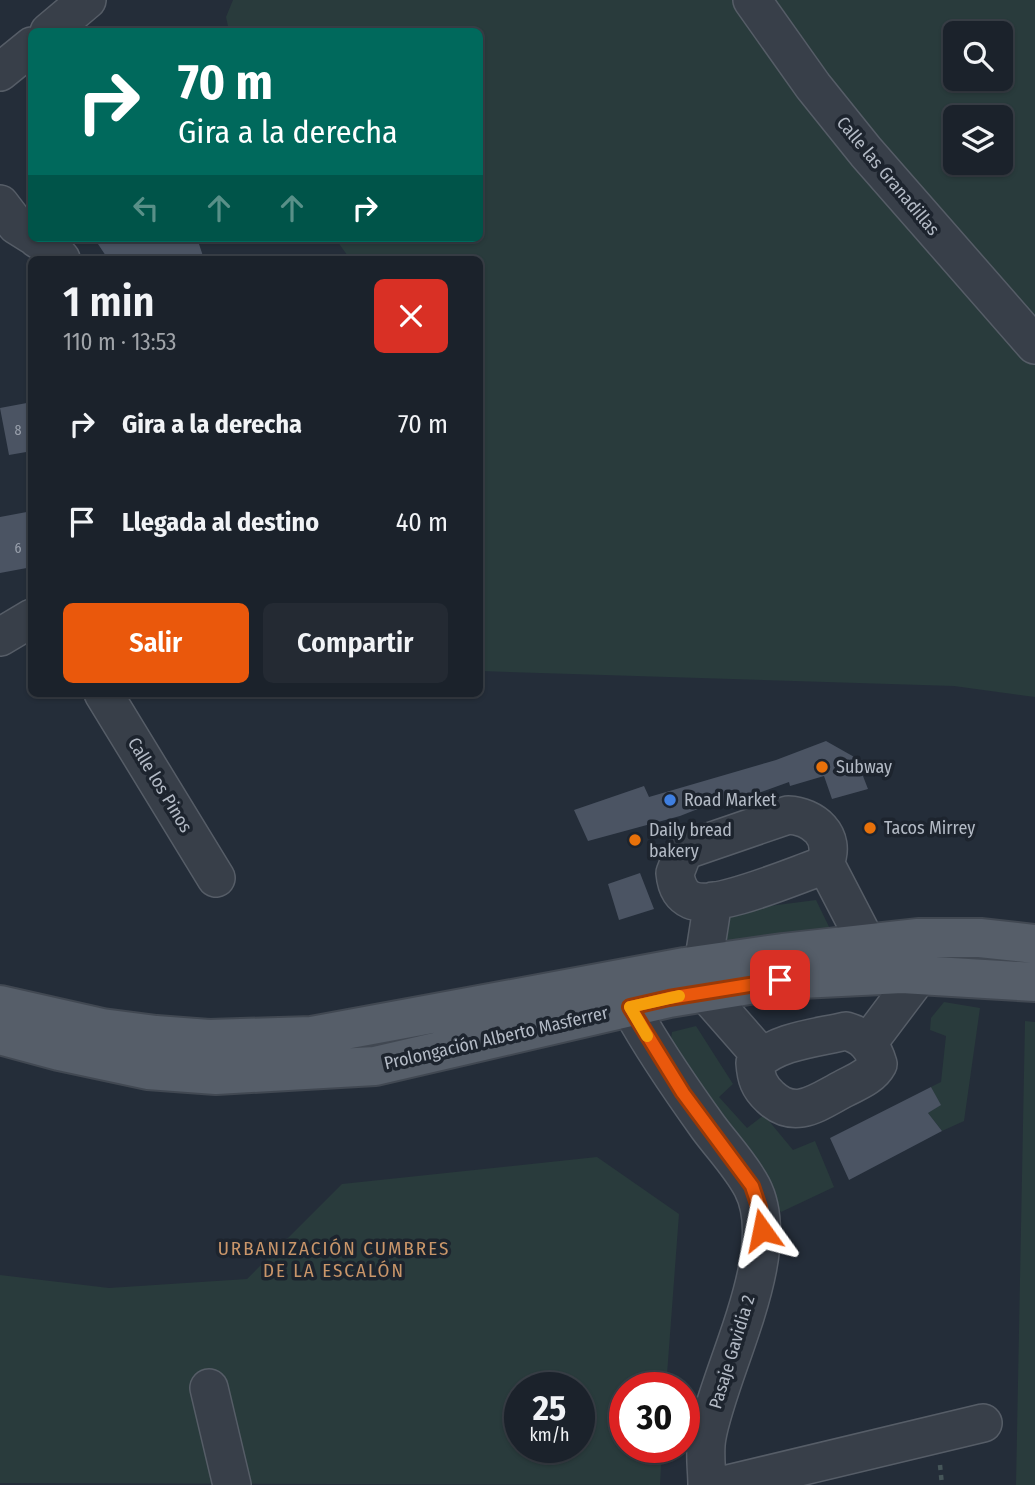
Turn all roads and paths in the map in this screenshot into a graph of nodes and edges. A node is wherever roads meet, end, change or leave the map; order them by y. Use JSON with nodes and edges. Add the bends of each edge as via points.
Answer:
{"nodes":[{"id":1,"x":87,"y":0,"type":"edge"},
{"id":2,"x":752,"y":0,"type":"edge"},
{"id":3,"x":54,"y":28,"type":"edge"},
{"id":4,"x":28,"y":49,"type":"edge"},
{"id":5,"x":0,"y":72,"type":"edge"},
{"id":6,"x":41,"y":242,"type":"edge"},
{"id":7,"x":58,"y":256,"type":"edge"},
{"id":8,"x":1035,"y":345,"type":"edge"},
{"id":9,"x":28,"y":620,"type":"edge"},
{"id":10,"x":0,"y":637,"type":"edge"},
{"id":11,"x":105,"y":697,"type":"edge"},
{"id":12,"x":825,"y":863,"type":"junction"},
{"id":13,"x":216,"y":878,"type":"dead end"},
{"id":14,"x":713,"y":901,"type":"junction"},
{"id":15,"x":867,"y":944,"type":"junction"},
{"id":16,"x":1035,"y":944,"type":"edge"},
{"id":17,"x":920,"y":974,"type":"junction"},
{"id":18,"x":704,"y":979,"type":"junction"},
{"id":19,"x":1035,"y":982,"type":"edge"},
{"id":20,"x":0,"y":1005,"type":"edge"},
{"id":21,"x":630,"y":1007,"type":"junction"},
{"id":22,"x":0,"y":1035,"type":"edge"},
{"id":23,"x":869,"y":1043,"type":"junction"},
{"id":24,"x":762,"y":1056,"type":"junction"},
{"id":25,"x":209,"y":1388,"type":"dead end"},
{"id":26,"x":983,"y":1423,"type":"dead end"},
{"id":27,"x":940,"y":1465,"type":"dead end"},
{"id":28,"x":232,"y":1485,"type":"edge"},
{"id":29,"x":707,"y":1485,"type":"edge"},
{"id":30,"x":724,"y":1485,"type":"edge"},
{"id":31,"x":942,"y":1485,"type":"edge"}],
"edges":[{"from":1,"to":3,"type":"street"},
{"from":2,"to":8,"type":"street","name":"Calle las Granadillas","via":[[866,152]]},
{"from":4,"to":5,"type":"street"},
{"from":6,"to":7,"type":"street"},
{"from":9,"to":10,"type":"street"},
{"from":11,"to":13,"type":"street","name":"Calle los Pinos"},
{"from":12,"to":14,"type":"street"},
{"from":12,"to":14,"type":"street","via":[[828,841],[813,821],[801,815],[745,829],[689,849],[678,863],[674,873],[682,893],[690,900]]},
{"from":12,"to":15,"type":"street"},
{"from":14,"to":18,"type":"street"},
{"from":15,"to":16,"type":"main road","name":"Prolongación Alberto Masferrer","via":[[980,938]]},
{"from":15,"to":18,"type":"main road","name":"Prolongación Alberto Masferrer","via":[[783,953]]},
{"from":17,"to":18,"type":"main road","name":"Prolongación Alberto Masferrer"},
{"from":17,"to":19,"type":"main road","name":"Prolongación Alberto Masferrer"},
{"from":17,"to":23,"type":"street"},
{"from":18,"to":20,"type":"main road","name":"Prolongación Alberto Masferrer","via":[[312,1036],[209,1039],[156,1035]]},
{"from":18,"to":21,"type":"main road","name":"Prolongación Alberto Masferrer"},
{"from":18,"to":24,"type":"street"},
{"from":21,"to":22,"type":"main road","name":"Prolongación Alberto Masferrer","via":[[375,1066],[216,1075],[148,1070]]},
{"from":21,"to":29,"type":"street","name":"Pasaje Gavidia 2","via":[[683,1093],[752,1186],[759,1207],[762,1230],[749,1306],[707,1439]]},
{"from":23,"to":24,"type":"street","via":[[846,1031]]},
{"from":23,"to":24,"type":"street","via":[[878,1064],[874,1072],[817,1103],[794,1110],[781,1107],[759,1084],[755,1063]]},
{"from":25,"to":28,"type":"street"},
{"from":26,"to":30,"type":"street"},
{"from":27,"to":31,"type":"path"}]}
